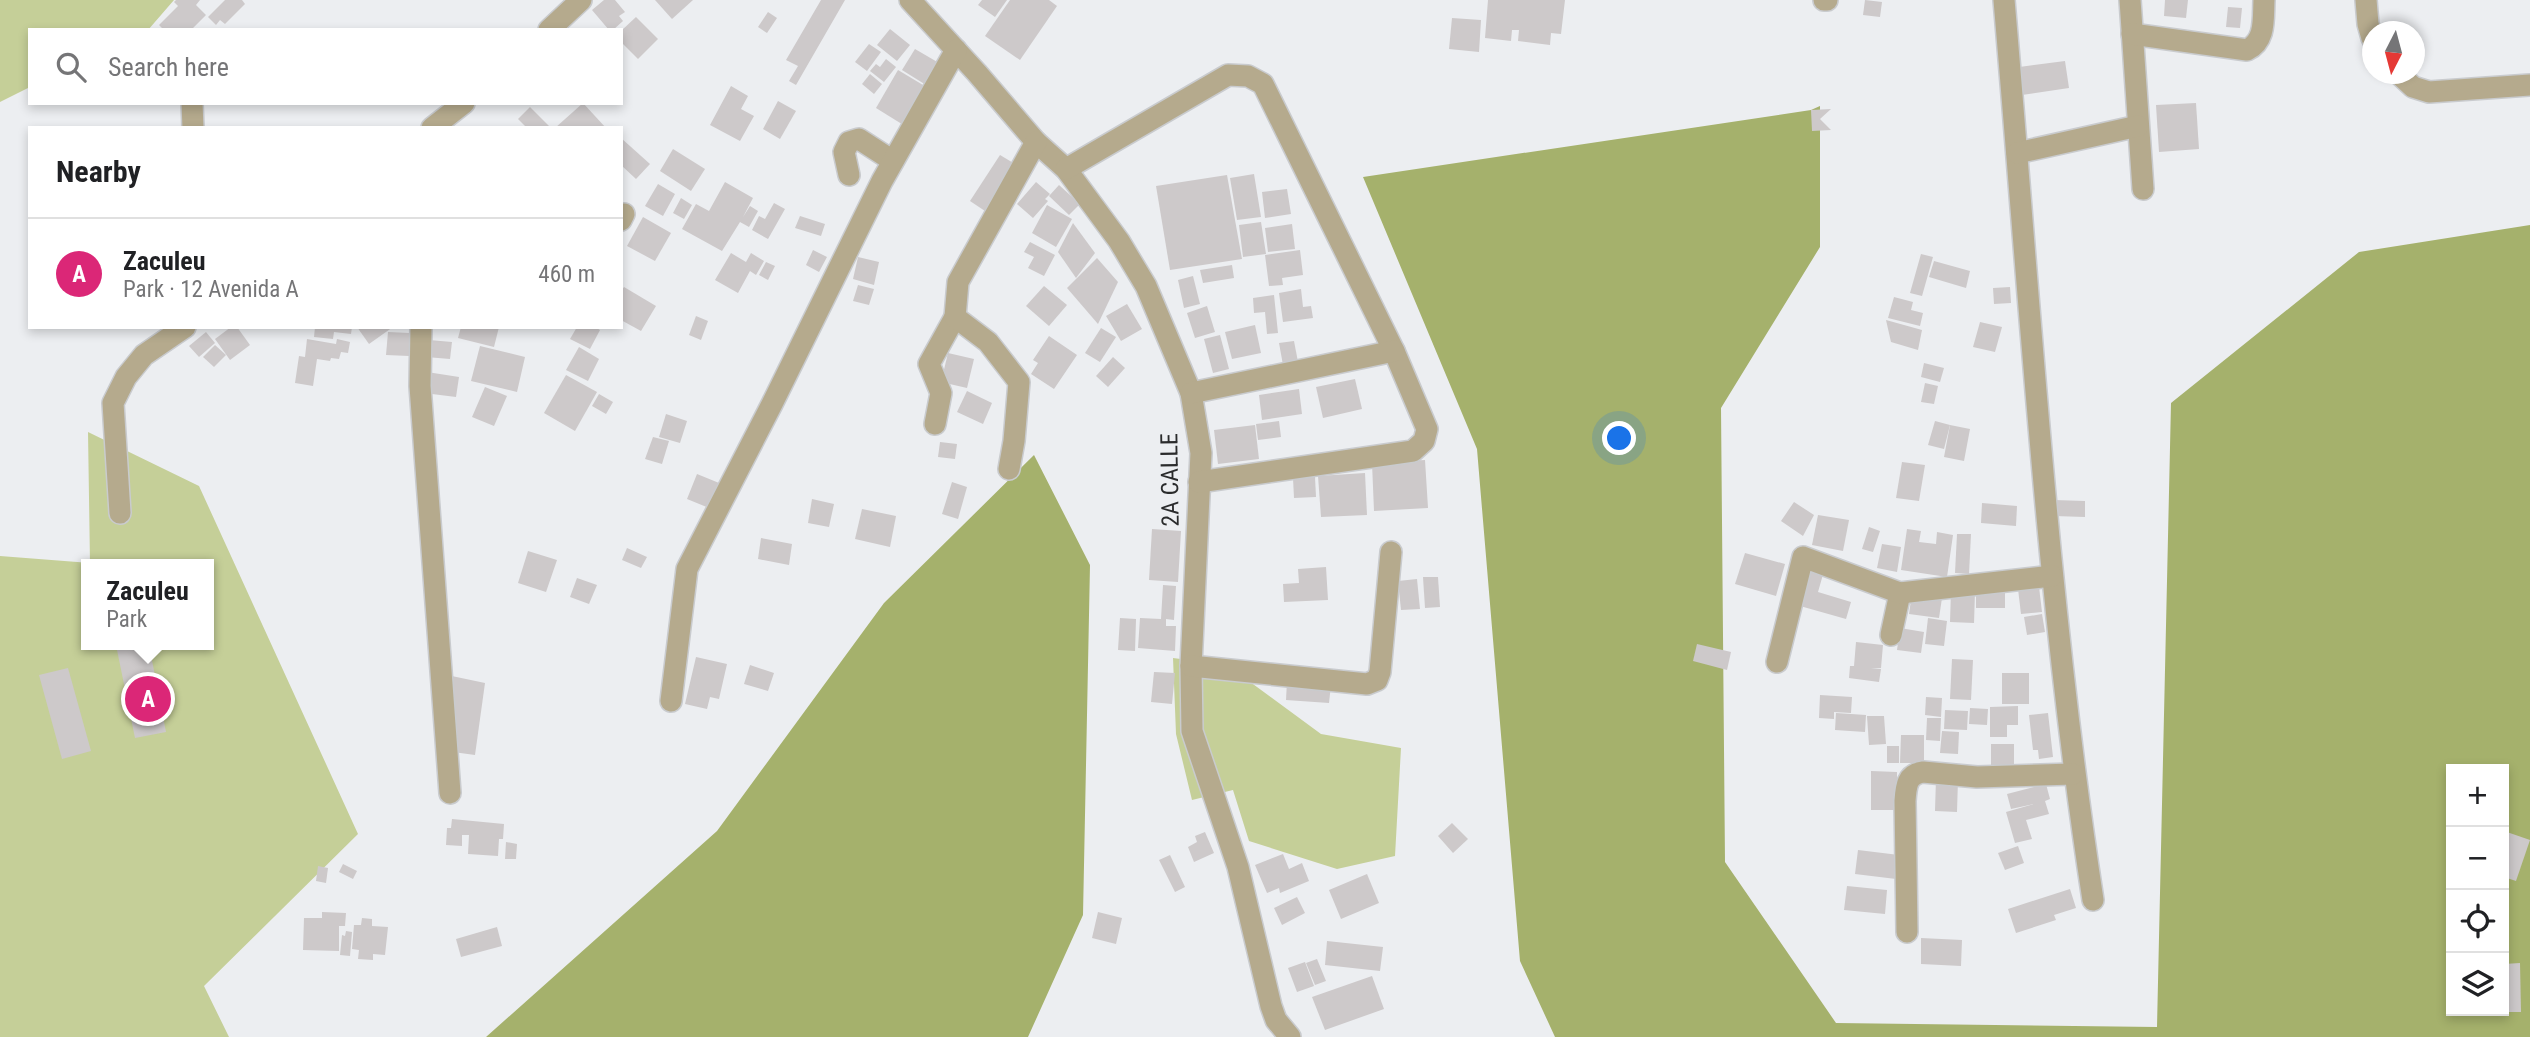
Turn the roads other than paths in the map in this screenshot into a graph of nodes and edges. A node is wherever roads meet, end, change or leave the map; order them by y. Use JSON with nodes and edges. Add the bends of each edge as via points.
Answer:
{"nodes":[{"id":1,"x":581,"y":0,"type":"edge"},
{"id":2,"x":910,"y":0,"type":"edge"},
{"id":3,"x":2004,"y":0,"type":"edge"},
{"id":4,"x":2130,"y":0,"type":"edge"},
{"id":5,"x":2264,"y":0,"type":"edge"},
{"id":6,"x":2366,"y":0,"type":"edge"},
{"id":7,"x":2368,"y":21,"type":"edge"},
{"id":8,"x":551,"y":28,"type":"edge"},
{"id":9,"x":2132,"y":34,"type":"junction"},
{"id":10,"x":956,"y":50,"type":"junction"},
{"id":11,"x":2410,"y":84,"type":"edge"},
{"id":12,"x":2530,"y":85,"type":"edge"},
{"id":13,"x":192,"y":105,"type":"edge"},
{"id":14,"x":461,"y":105,"type":"edge"},
{"id":15,"x":193,"y":126,"type":"edge"},
{"id":16,"x":435,"y":126,"type":"edge"},
{"id":17,"x":2138,"y":126,"type":"junction"},
{"id":18,"x":1036,"y":142,"type":"junction"},
{"id":19,"x":2017,"y":153,"type":"junction"},
{"id":20,"x":893,"y":161,"type":"junction"},
{"id":21,"x":1066,"y":169,"type":"junction"},
{"id":22,"x":849,"y":175,"type":"dead end"},
{"id":23,"x":2143,"y":189,"type":"dead end"},
{"id":24,"x":955,"y":317,"type":"junction"},
{"id":25,"x":182,"y":329,"type":"edge"},
{"id":26,"x":421,"y":329,"type":"edge"},
{"id":27,"x":1394,"y":351,"type":"junction"},
{"id":28,"x":1191,"y":393,"type":"junction"},
{"id":29,"x":936,"y":424,"type":"dead end"},
{"id":30,"x":1009,"y":469,"type":"dead end"},
{"id":31,"x":1199,"y":482,"type":"junction"},
{"id":32,"x":120,"y":513,"type":"dead end"},
{"id":33,"x":1391,"y":552,"type":"dead end"},
{"id":34,"x":2052,"y":576,"type":"junction"},
{"id":35,"x":1900,"y":593,"type":"junction"},
{"id":36,"x":1891,"y":635,"type":"dead end"},
{"id":37,"x":1777,"y":662,"type":"dead end"},
{"id":38,"x":1191,"y":666,"type":"junction"},
{"id":39,"x":671,"y":701,"type":"dead end"},
{"id":40,"x":2073,"y":774,"type":"junction"},
{"id":41,"x":450,"y":793,"type":"dead end"},
{"id":42,"x":2093,"y":900,"type":"dead end"},
{"id":43,"x":1907,"y":932,"type":"dead end"},
{"id":44,"x":1284,"y":1035,"type":"edge"}],
"edges":[{"from":1,"to":8,"type":"street"},
{"from":2,"to":10,"type":"street","name":"2A CALLE"},
{"from":3,"to":19,"type":"street"},
{"from":4,"to":9,"type":"street"},
{"from":5,"to":9,"type":"street","via":[[2261,38],[2246,50]]},
{"from":6,"to":7,"type":"street"},
{"from":9,"to":17,"type":"street"},
{"from":10,"to":18,"type":"street","name":"2A CALLE"},
{"from":10,"to":20,"type":"street"},
{"from":11,"to":12,"type":"street","via":[[2429,92]]},
{"from":13,"to":15,"type":"street"},
{"from":14,"to":16,"type":"street"},
{"from":17,"to":19,"type":"street"},
{"from":17,"to":23,"type":"street"},
{"from":18,"to":21,"type":"street","name":"2A CALLE"},
{"from":18,"to":24,"type":"street","via":[[958,282]]},
{"from":19,"to":34,"type":"street"},
{"from":20,"to":22,"type":"street","via":[[859,139],[849,142],[844,152]]},
{"from":20,"to":39,"type":"street","via":[[687,569]]},
{"from":21,"to":27,"type":"street","via":[[1228,75],[1248,76],[1263,84]]},
{"from":21,"to":28,"type":"street","name":"2A CALLE","via":[[1146,286]]},
{"from":24,"to":29,"type":"street","via":[[929,364],[941,393]]},
{"from":24,"to":30,"type":"street","via":[[988,342],[1019,382]]},
{"from":25,"to":32,"type":"street","via":[[144,355],[113,403]]},
{"from":26,"to":41,"type":"street","via":[[420,386]]},
{"from":27,"to":28,"type":"street"},
{"from":27,"to":31,"type":"street","via":[[1427,429],[1424,441],[1413,451]]},
{"from":28,"to":31,"type":"street","name":"2A CALLE","via":[[1201,453]]},
{"from":31,"to":38,"type":"street","name":"2A CALLE"},
{"from":33,"to":38,"type":"street","via":[[1377,680],[1367,684]]},
{"from":34,"to":35,"type":"street"},
{"from":34,"to":40,"type":"street"},
{"from":35,"to":36,"type":"street"},
{"from":35,"to":37,"type":"street","via":[[1803,557]]},
{"from":38,"to":44,"type":"street","name":"2A CALLE","via":[[1192,731],[1238,867],[1271,1006]]},
{"from":40,"to":42,"type":"street"},
{"from":40,"to":43,"type":"street","via":[[1977,777],[1915,773],[1906,785],[1905,801]]}]}
